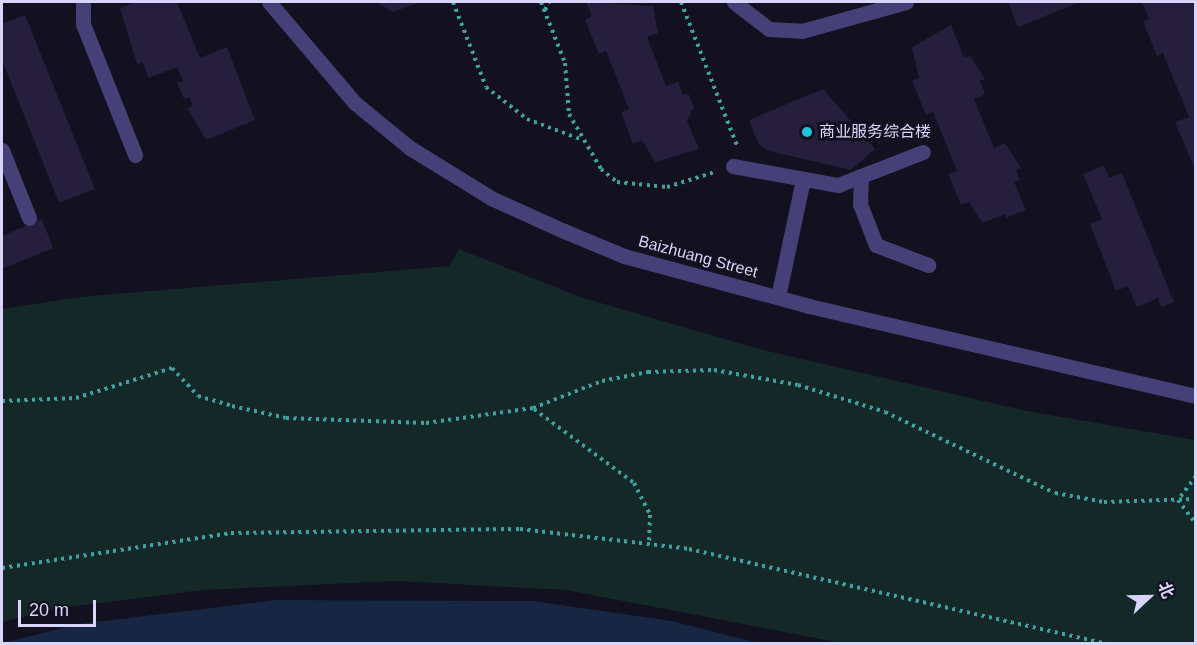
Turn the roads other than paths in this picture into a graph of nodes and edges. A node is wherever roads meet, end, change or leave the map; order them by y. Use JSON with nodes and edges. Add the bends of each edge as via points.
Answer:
{"nodes":[{"id":1,"x":83,"y":2,"type":"edge"},
{"id":2,"x":269,"y":2,"type":"edge"},
{"id":3,"x":734,"y":2,"type":"edge"},
{"id":4,"x":906,"y":2,"type":"edge"},
{"id":5,"x":874,"y":7,"type":"edge"},
{"id":6,"x":2,"y":150,"type":"edge"},
{"id":7,"x":923,"y":152,"type":"dead end"},
{"id":8,"x":135,"y":155,"type":"dead end"},
{"id":9,"x":739,"y":168,"type":"road end"},
{"id":10,"x":861,"y":176,"type":"junction"},
{"id":11,"x":803,"y":179,"type":"junction"},
{"id":12,"x":29,"y":218,"type":"dead end"},
{"id":13,"x":928,"y":265,"type":"dead end"},
{"id":14,"x":778,"y":297,"type":"junction"},
{"id":15,"x":1196,"y":396,"type":"edge"}],
"edges":[{"from":1,"to":8,"type":"street","via":[[83,24]]},
{"from":2,"to":14,"type":"street","name":"Baizhuang Street","via":[[355,103],[410,148],[493,199],[624,256]]},
{"from":3,"to":5,"type":"street","via":[[769,29],[802,31]]},
{"from":4,"to":5,"type":"street"},
{"from":6,"to":12,"type":"street"},
{"from":7,"to":10,"type":"street"},
{"from":9,"to":11,"type":"street"},
{"from":10,"to":11,"type":"street","via":[[838,185]]},
{"from":10,"to":13,"type":"street","via":[[860,204],[876,245]]},
{"from":11,"to":14,"type":"street"},
{"from":14,"to":15,"type":"street","name":"Baizhuang Street"}]}
